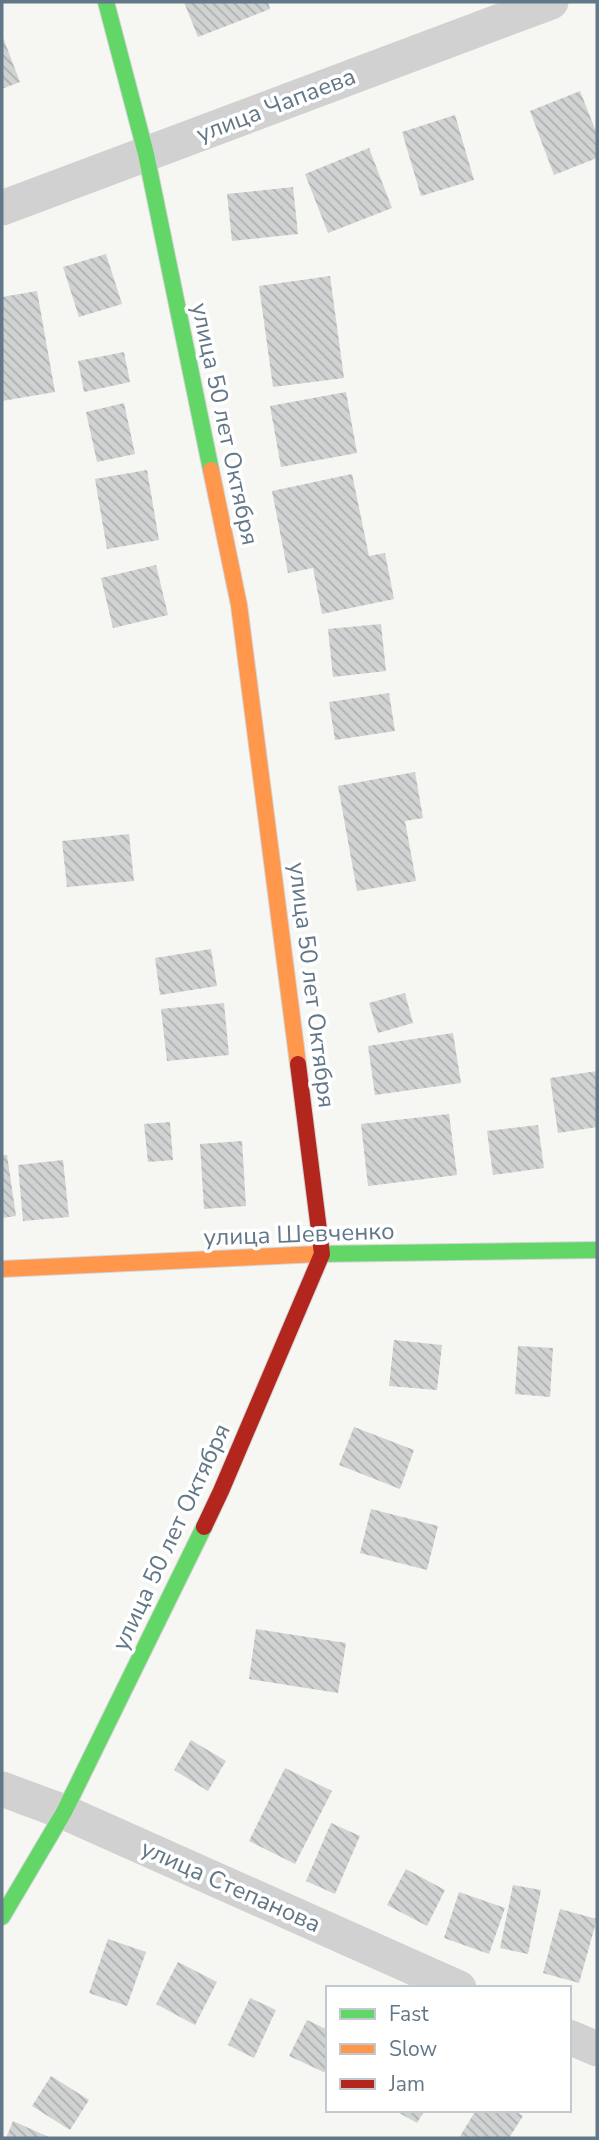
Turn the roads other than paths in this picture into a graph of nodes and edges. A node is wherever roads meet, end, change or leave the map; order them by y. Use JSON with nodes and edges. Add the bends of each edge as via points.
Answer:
{"nodes":[{"id":1,"x":106,"y":2,"type":"edge"},
{"id":2,"x":551,"y":2,"type":"edge"},
{"id":3,"x":146,"y":154,"type":"junction"},
{"id":4,"x":2,"y":208,"type":"edge"},
{"id":5,"x":597,"y":1250,"type":"edge"},
{"id":6,"x":322,"y":1254,"type":"junction"},
{"id":7,"x":2,"y":1269,"type":"edge"},
{"id":8,"x":2,"y":1789,"type":"edge"},
{"id":9,"x":64,"y":1812,"type":"junction"},
{"id":10,"x":2,"y":1917,"type":"edge"},
{"id":11,"x":455,"y":1986,"type":"edge"},
{"id":12,"x":571,"y":2038,"type":"edge"},
{"id":13,"x":597,"y":2049,"type":"edge"}],
"edges":[{"from":1,"to":3,"type":"street","name":"улица 50 лет Октября"},
{"from":2,"to":3,"type":"street","name":"улица Чапаева"},
{"from":3,"to":4,"type":"street","name":"улица Чапаева"},
{"from":3,"to":6,"type":"street","name":"улица 50 лет Октября","via":[[239,605]]},
{"from":5,"to":6,"type":"street","name":"улица Шевченко"},
{"from":6,"to":7,"type":"street","name":"улица Шевченко"},
{"from":6,"to":9,"type":"street","name":"улица 50 лет Октября","via":[[221,1491]]},
{"from":8,"to":9,"type":"street","name":"улица Степанова"},
{"from":9,"to":10,"type":"street","name":"улица 50 лет Октября"},
{"from":9,"to":11,"type":"street","name":"улица Степанова"},
{"from":12,"to":13,"type":"street"}]}
